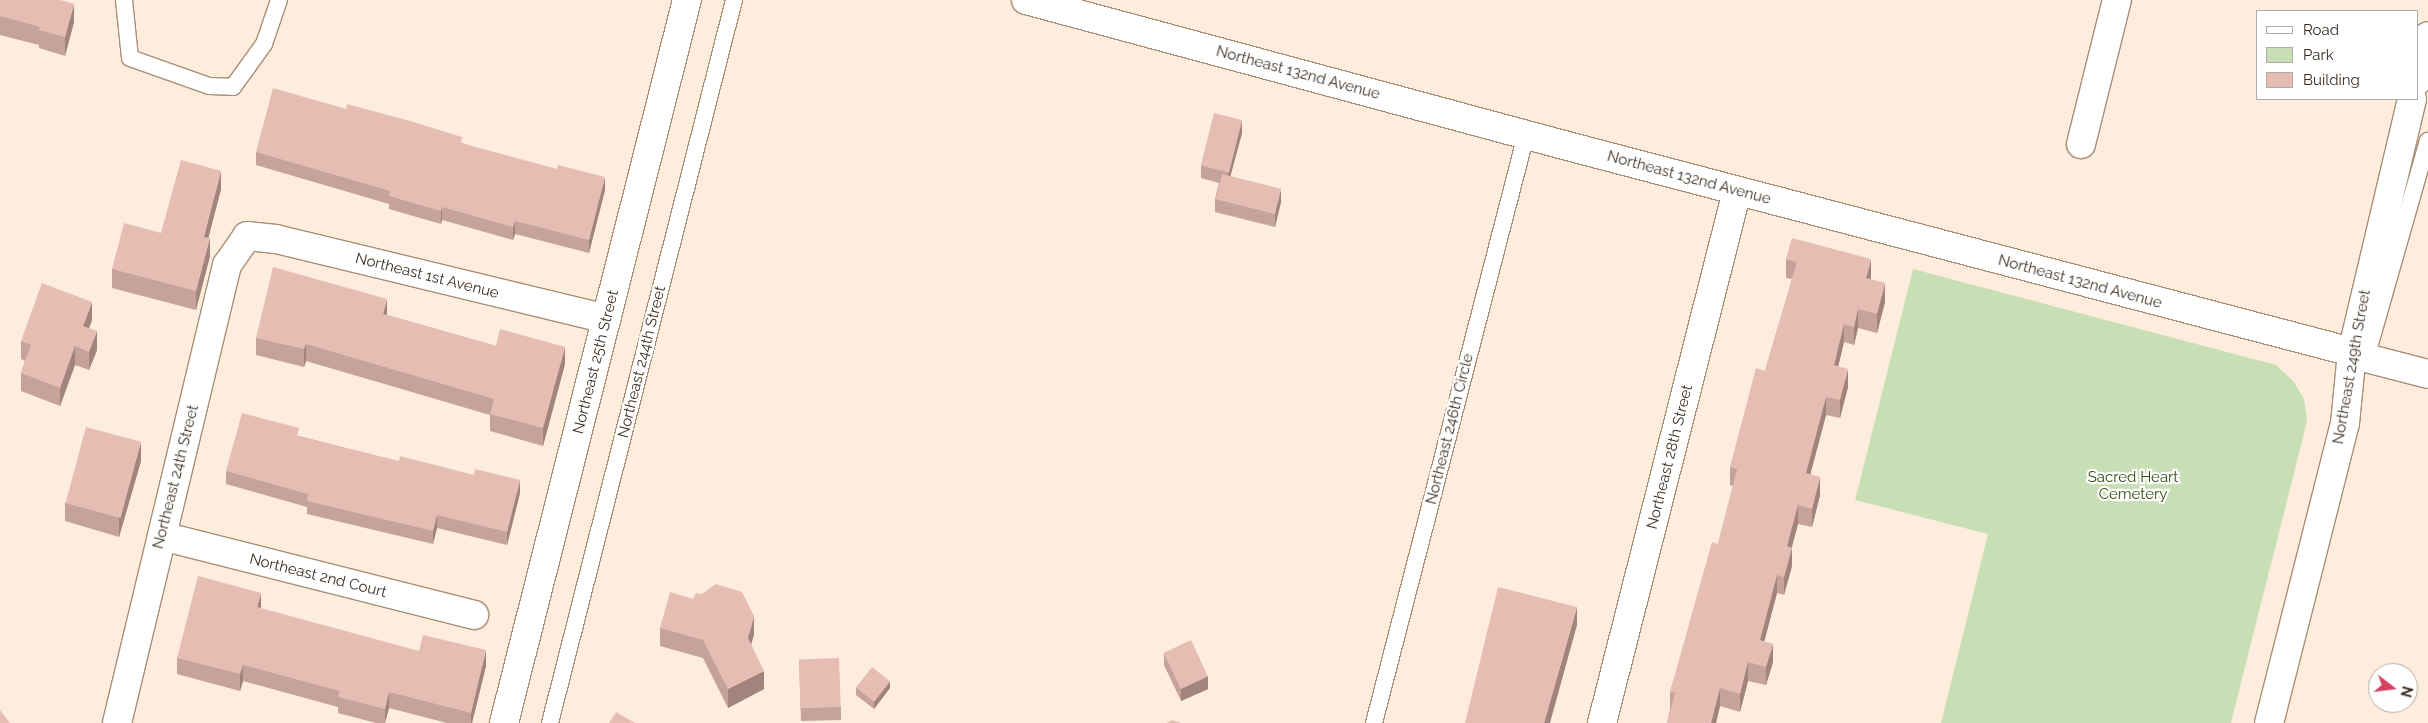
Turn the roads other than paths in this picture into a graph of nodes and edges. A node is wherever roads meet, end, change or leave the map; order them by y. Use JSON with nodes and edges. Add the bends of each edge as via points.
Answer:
{"nodes":[{"id":1,"x":124,"y":0,"type":"edge"},
{"id":2,"x":279,"y":0,"type":"edge"},
{"id":3,"x":687,"y":0,"type":"edge"},
{"id":4,"x":734,"y":0,"type":"edge"},
{"id":5,"x":1026,"y":0,"type":"edge"},
{"id":6,"x":2117,"y":0,"type":"edge"},
{"id":7,"x":2428,"y":36,"type":"edge"},
{"id":8,"x":2418,"y":77,"type":"edge"},
{"id":9,"x":2412,"y":100,"type":"edge"},
{"id":10,"x":1526,"y":135,"type":"junction"},
{"id":11,"x":2428,"y":142,"type":"edge"},
{"id":12,"x":2081,"y":144,"type":"dead end"},
{"id":13,"x":1737,"y":191,"type":"junction"},
{"id":14,"x":247,"y":236,"type":"joint"},
{"id":15,"x":606,"y":319,"type":"junction"},
{"id":16,"x":2359,"y":355,"type":"junction"},
{"id":17,"x":2428,"y":374,"type":"edge"},
{"id":18,"x":162,"y":536,"type":"junction"},
{"id":19,"x":474,"y":616,"type":"dead end"},
{"id":20,"x":116,"y":723,"type":"edge"},
{"id":21,"x":504,"y":723,"type":"edge"},
{"id":22,"x":550,"y":723,"type":"edge"},
{"id":23,"x":1374,"y":723,"type":"edge"},
{"id":24,"x":1602,"y":723,"type":"edge"},
{"id":25,"x":2269,"y":723,"type":"edge"}],
"edges":[{"from":1,"to":2,"type":"lane","via":[[130,58],[209,86],[233,87],[264,44]]},
{"from":3,"to":15,"type":"street","name":"Northeast 25th Street"},
{"from":4,"to":22,"type":"lane","name":"Northeast 244th Street"},
{"from":5,"to":10,"type":"street","name":"Northeast 132nd Avenue"},
{"from":6,"to":12,"type":"street"},
{"from":7,"to":8,"type":"street"},
{"from":9,"to":16,"type":"street","name":"Northeast 249th Street"},
{"from":10,"to":13,"type":"street","name":"Northeast 132nd Avenue"},
{"from":10,"to":23,"type":"lane","name":"Northeast 246th Circle"},
{"from":11,"to":16,"type":"lane"},
{"from":13,"to":16,"type":"street","name":"Northeast 132nd Avenue"},
{"from":13,"to":24,"type":"street","name":"Northeast 28th Street"},
{"from":14,"to":15,"type":"street","name":"Northeast 1st Avenue","via":[[276,239]]},
{"from":14,"to":18,"type":"street","name":"Northeast 24th Street","via":[[227,264]]},
{"from":15,"to":21,"type":"street","name":"Northeast 25th Street"},
{"from":16,"to":17,"type":"street","name":"Northeast 132nd Avenue"},
{"from":16,"to":25,"type":"street","name":"Northeast 249th Street","via":[[2345,424]]},
{"from":18,"to":19,"type":"street","name":"Northeast 2nd Court"},
{"from":18,"to":20,"type":"street","name":"Northeast 24th Street"}]}
